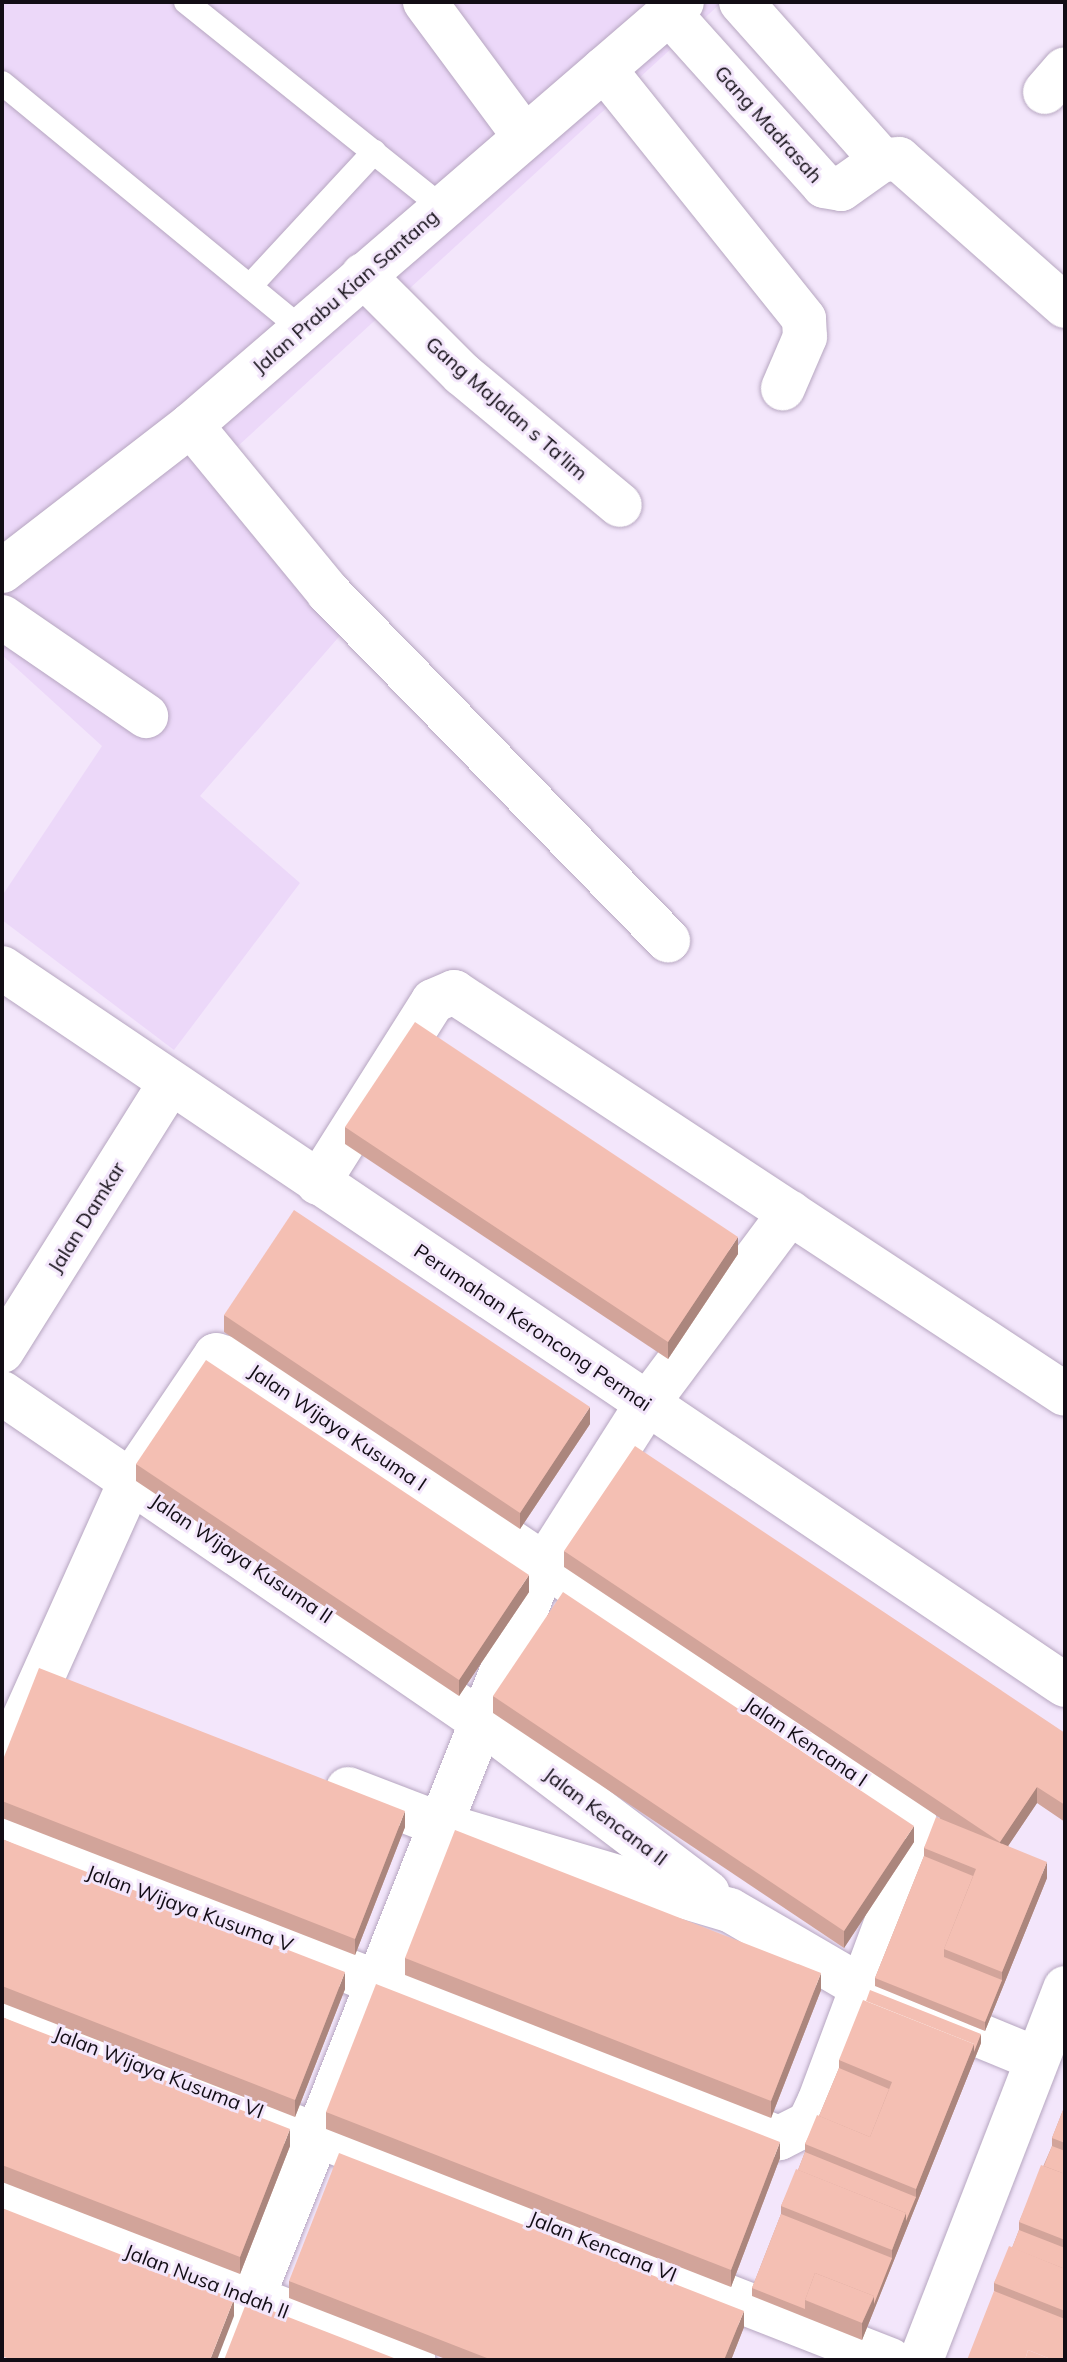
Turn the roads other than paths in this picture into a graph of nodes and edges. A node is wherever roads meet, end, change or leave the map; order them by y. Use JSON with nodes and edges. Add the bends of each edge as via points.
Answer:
{"nodes":[{"id":1,"x":186,"y":2,"type":"edge"},
{"id":2,"x":425,"y":2,"type":"edge"},
{"id":3,"x":741,"y":2,"type":"edge"},
{"id":4,"x":676,"y":7,"type":"edge"},
{"id":5,"x":604,"y":69,"type":"junction"},
{"id":6,"x":2,"y":83,"type":"edge"},
{"id":7,"x":524,"y":136,"type":"junction"},
{"id":8,"x":374,"y":152,"type":"junction"},
{"id":9,"x":882,"y":160,"type":"junction"},
{"id":10,"x":441,"y":206,"type":"junction"},
{"id":11,"x":363,"y":275,"type":"junction"},
{"id":12,"x":250,"y":286,"type":"junction"},
{"id":13,"x":1065,"y":306,"type":"edge"},
{"id":14,"x":303,"y":330,"type":"junction"},
{"id":15,"x":783,"y":388,"type":"dead end"},
{"id":16,"x":191,"y":425,"type":"junction"},
{"id":17,"x":620,"y":505,"type":"dead end"},
{"id":18,"x":2,"y":571,"type":"edge"},
{"id":19,"x":2,"y":617,"type":"edge"},
{"id":20,"x":146,"y":716,"type":"dead end"},
{"id":21,"x":668,"y":941,"type":"dead end"},
{"id":22,"x":2,"y":968,"type":"edge"},
{"id":23,"x":170,"y":1083,"type":"junction"},
{"id":24,"x":318,"y":1183,"type":"junction"},
{"id":25,"x":790,"y":1213,"type":"junction"},
{"id":26,"x":2,"y":1351,"type":"edge"},
{"id":27,"x":2,"y":1393,"type":"edge"},
{"id":28,"x":1065,"y":1394,"type":"edge"},
{"id":29,"x":647,"y":1404,"type":"junction"},
{"id":30,"x":130,"y":1482,"type":"junction"},
{"id":31,"x":543,"y":1567,"type":"junction"},
{"id":32,"x":40,"y":1671,"type":"junction"},
{"id":33,"x":1065,"y":1685,"type":"edge"},
{"id":34,"x":84,"y":1688,"type":"edge"},
{"id":35,"x":482,"y":1722,"type":"junction"},
{"id":36,"x":2,"y":1767,"type":"edge"},
{"id":37,"x":306,"y":1773,"type":"edge"},
{"id":38,"x":439,"y":1824,"type":"junction"},
{"id":39,"x":2,"y":1837,"type":"edge"},
{"id":40,"x":730,"y":1910,"type":"junction"},
{"id":41,"x":378,"y":1978,"type":"junction"},
{"id":42,"x":862,"y":1987,"type":"junction"},
{"id":43,"x":1065,"y":1988,"type":"edge"},
{"id":44,"x":2,"y":2012,"type":"edge"},
{"id":45,"x":1037,"y":2059,"type":"junction"},
{"id":46,"x":317,"y":2133,"type":"junction"},
{"id":47,"x":2,"y":2201,"type":"edge"},
{"id":48,"x":252,"y":2299,"type":"junction"},
{"id":49,"x":228,"y":2360,"type":"edge"},
{"id":50,"x":413,"y":2360,"type":"edge"},
{"id":51,"x":890,"y":2360,"type":"edge"},
{"id":52,"x":921,"y":2360,"type":"edge"}],
"edges":[{"from":1,"to":8,"type":"lane"},
{"from":2,"to":7,"type":"street"},
{"from":3,"to":9,"type":"street"},
{"from":4,"to":5,"type":"street","name":"Jalan Prabu Kian Santang"},
{"from":4,"to":9,"type":"street","name":"Gang Madrasah","via":[[824,186],[841,189]]},
{"from":5,"to":7,"type":"street","name":"Jalan Prabu Kian Santang"},
{"from":5,"to":15,"type":"street","via":[[804,319],[805,337]]},
{"from":6,"to":12,"type":"lane"},
{"from":7,"to":10,"type":"street","name":"Jalan Prabu Kian Santang"},
{"from":8,"to":10,"type":"lane"},
{"from":8,"to":12,"type":"lane"},
{"from":9,"to":13,"type":"street","via":[[908,164]]},
{"from":10,"to":11,"type":"street","name":"Jalan Prabu Kian Santang"},
{"from":11,"to":14,"type":"street","name":"Jalan Prabu Kian Santang"},
{"from":11,"to":17,"type":"street","name":"Gang MaJalan s Ta'lim","via":[[462,374]]},
{"from":12,"to":14,"type":"lane"},
{"from":14,"to":16,"type":"street","name":"Jalan Prabu Kian Santang"},
{"from":16,"to":18,"type":"street","name":"Jalan Prabu Kian Santang"},
{"from":16,"to":21,"type":"street","via":[[328,592]]},
{"from":19,"to":20,"type":"street"},
{"from":22,"to":23,"type":"street","name":"Perumahan Keroncong Permai"},
{"from":23,"to":24,"type":"street","name":"Perumahan Keroncong Permai"},
{"from":23,"to":26,"type":"street","name":"Jalan Damkar"},
{"from":24,"to":25,"type":"street","via":[[445,991]]},
{"from":24,"to":29,"type":"street","name":"Perumahan Keroncong Permai"},
{"from":25,"to":28,"type":"street"},
{"from":25,"to":29,"type":"street"},
{"from":27,"to":30,"type":"street","name":"Jalan Wijaya Kusuma II"},
{"from":29,"to":31,"type":"street"},
{"from":29,"to":33,"type":"street","name":"Perumahan Keroncong Permai"},
{"from":30,"to":31,"type":"street","name":"Jalan Wijaya Kusuma I","via":[[201,1369],[216,1355],[230,1357]]},
{"from":30,"to":32,"type":"street"},
{"from":30,"to":35,"type":"street","name":"Jalan Wijaya Kusuma II"},
{"from":31,"to":35,"type":"street"},
{"from":31,"to":42,"type":"street","name":"Jalan Kencana I","via":[[912,1813],[917,1848]]},
{"from":32,"to":34,"type":"street"},
{"from":32,"to":36,"type":"street"},
{"from":35,"to":38,"type":"street"},
{"from":35,"to":40,"type":"street","name":"Jalan Kencana II"},
{"from":37,"to":38,"type":"street"},
{"from":38,"to":40,"type":"street"},
{"from":38,"to":41,"type":"street"},
{"from":39,"to":41,"type":"street","name":"Jalan Wijaya Kusuma V"},
{"from":40,"to":42,"type":"street"},
{"from":41,"to":42,"type":"street","via":[[779,2138],[809,2123]]},
{"from":41,"to":46,"type":"street"},
{"from":42,"to":45,"type":"street"},
{"from":43,"to":45,"type":"street"},
{"from":44,"to":46,"type":"street","name":"Jalan Wijaya Kusuma VI"},
{"from":45,"to":52,"type":"street"},
{"from":46,"to":48,"type":"street"},
{"from":46,"to":51,"type":"street","name":"Jalan Kencana VI"},
{"from":47,"to":48,"type":"street","name":"Jalan Nusa Indah II"},
{"from":48,"to":49,"type":"street"},
{"from":48,"to":50,"type":"street","name":"Jalan Nusa Indah II"}]}
